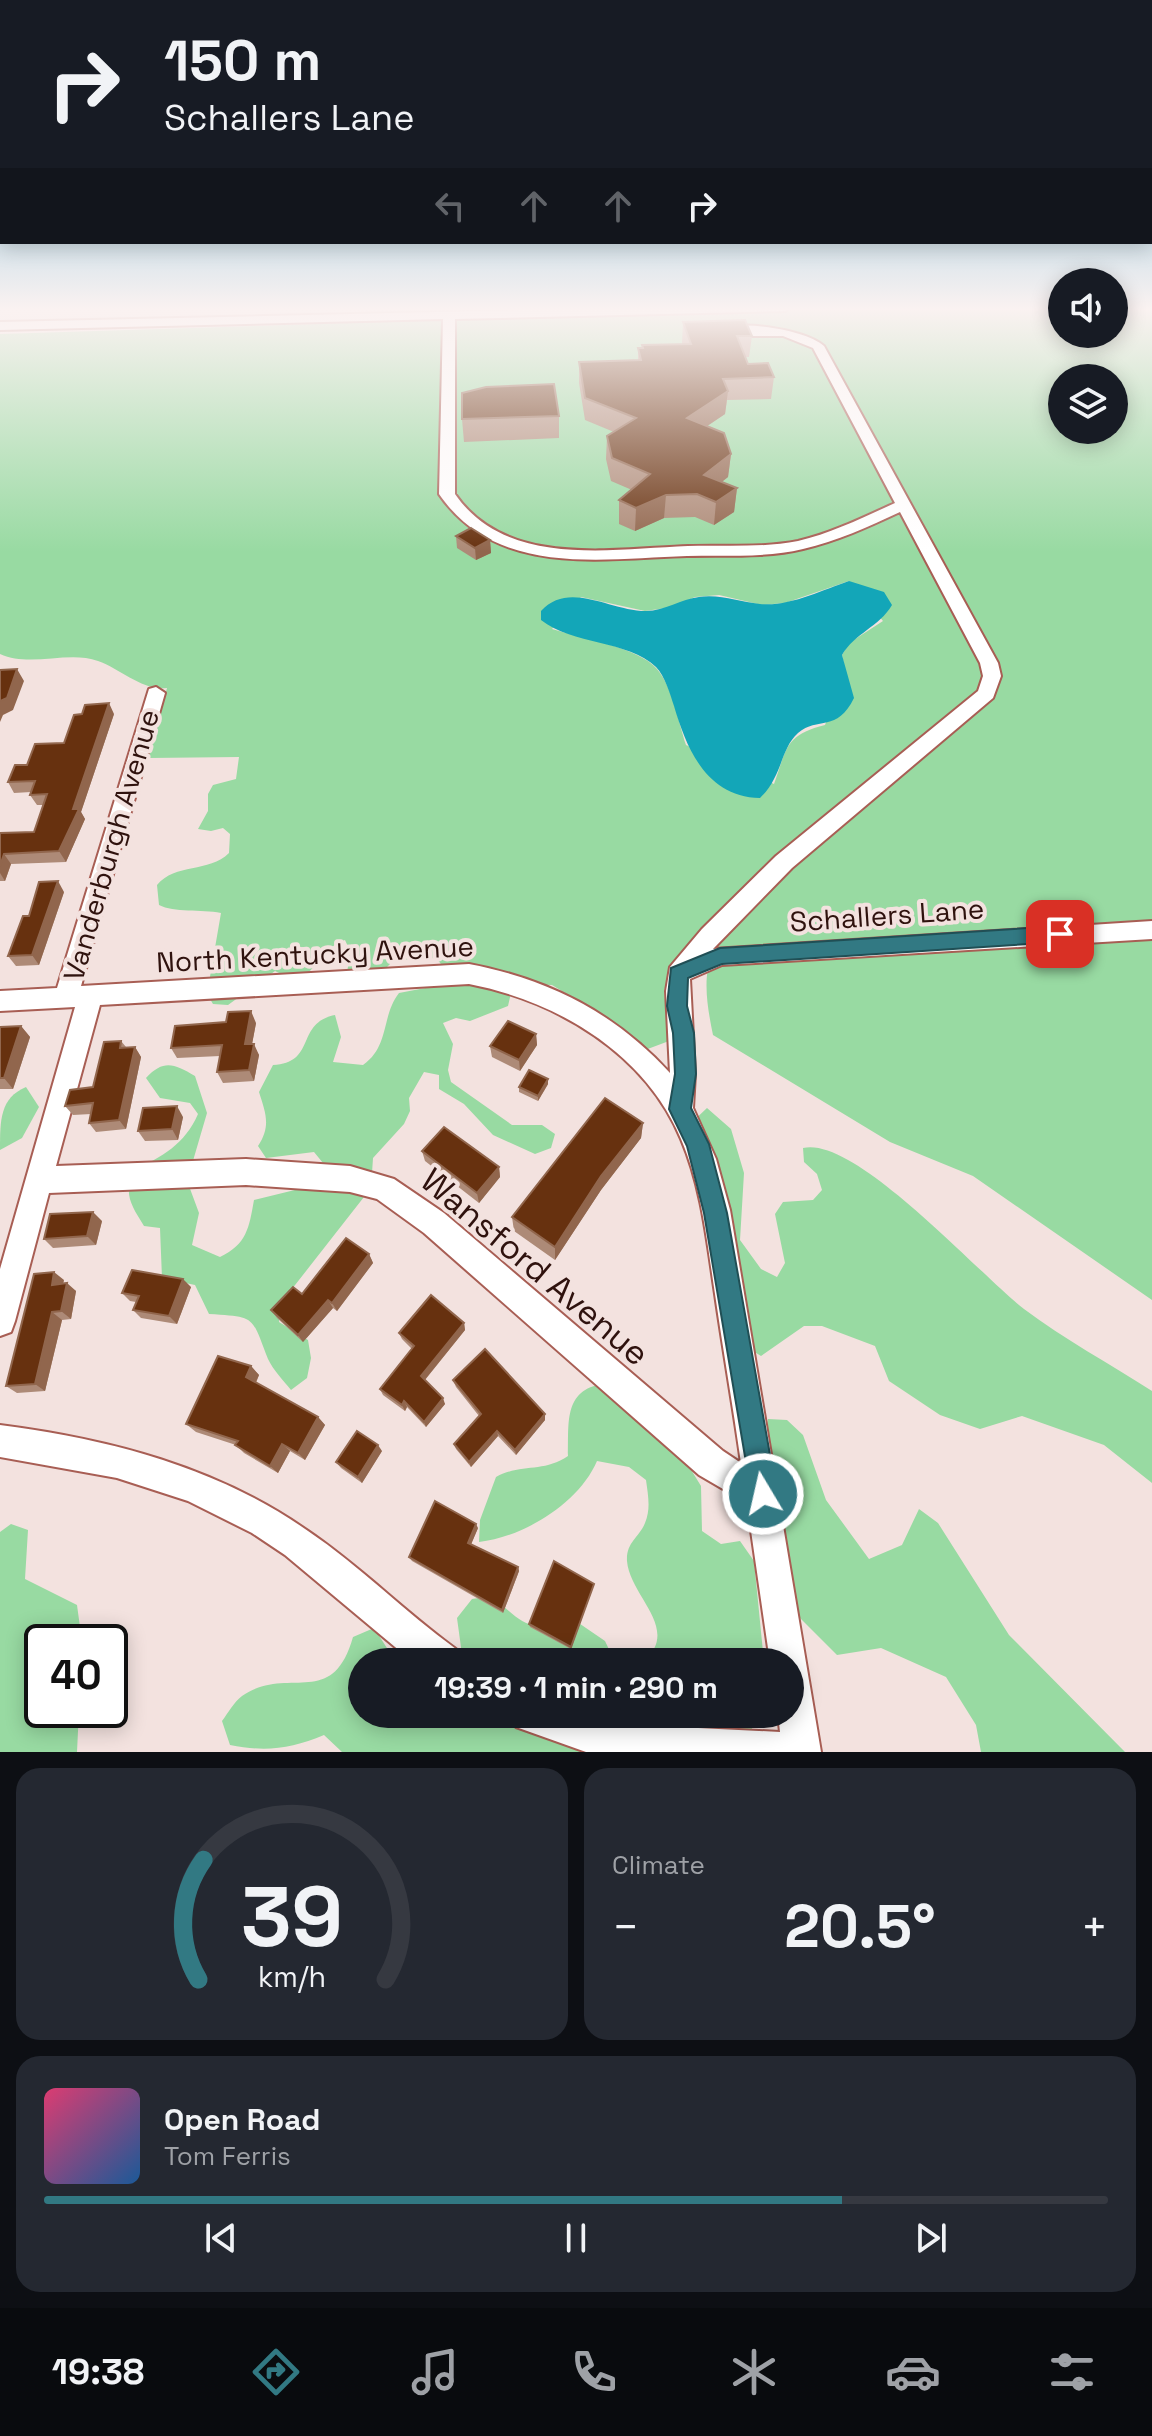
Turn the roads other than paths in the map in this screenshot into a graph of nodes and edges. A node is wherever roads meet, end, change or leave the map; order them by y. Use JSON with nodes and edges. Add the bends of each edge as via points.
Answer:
{"nodes":[{"id":1,"x":448,"y":389,"type":"edge"},
{"id":2,"x":841,"y":389,"type":"edge"},
{"id":3,"x":903,"y":505,"type":"junction"},
{"id":4,"x":156,"y":693,"type":"dead end"},
{"id":5,"x":1152,"y":930,"type":"edge"},
{"id":6,"x":678,"y":974,"type":"junction"},
{"id":7,"x":78,"y":996,"type":"junction"},
{"id":8,"x":0,"y":1001,"type":"edge"},
{"id":9,"x":680,"y":1109,"type":"junction"},
{"id":10,"x":39,"y":1180,"type":"junction"},
{"id":11,"x":0,"y":1321,"type":"edge"},
{"id":12,"x":0,"y":1441,"type":"edge"},
{"id":13,"x":763,"y":1494,"type":"junction"},
{"id":14,"x":424,"y":1648,"type":"edge"},
{"id":15,"x":786,"y":1648,"type":"edge"},
{"id":16,"x":572,"y":1728,"type":"edge"},
{"id":17,"x":798,"y":1728,"type":"edge"},
{"id":18,"x":793,"y":1752,"type":"edge"},
{"id":19,"x":802,"y":1752,"type":"edge"}],
"edges":[{"from":1,"to":3,"type":"street","via":[[447,494],[458,514],[512,545],[577,555],[785,548],[847,532]]},
{"from":2,"to":3,"type":"street"},
{"from":3,"to":6,"type":"street","via":[[989,663],[992,676],[986,694],[753,890]]},
{"from":4,"to":7,"type":"street","name":"Vanderburgh Avenue"},
{"from":5,"to":6,"type":"street","name":"Schallers Lane","via":[[720,956]]},
{"from":6,"to":9,"type":"street","via":[[685,1074]]},
{"from":7,"to":8,"type":"street","name":"North Kentucky Avenue"},
{"from":7,"to":9,"type":"street","name":"North Kentucky Avenue","via":[[441,973],[500,978],[538,988],[598,1025],[639,1058]]},
{"from":7,"to":10,"type":"street","name":"Vanderburgh Avenue"},
{"from":9,"to":13,"type":"street","name":"North Kentucky Avenue","via":[[698,1144],[716,1213]]},
{"from":10,"to":11,"type":"street","name":"Vanderburgh Avenue"},
{"from":10,"to":13,"type":"street","name":"Wansford Avenue","via":[[279,1172],[384,1188],[434,1223],[711,1463]]},
{"from":12,"to":14,"type":"street","via":[[66,1448],[171,1478],[240,1508],[325,1564]]},
{"from":13,"to":15,"type":"street","name":"North Kentucky Avenue"},
{"from":16,"to":18,"type":"street","via":[[628,1739]]},
{"from":17,"to":19,"type":"street"}]}
